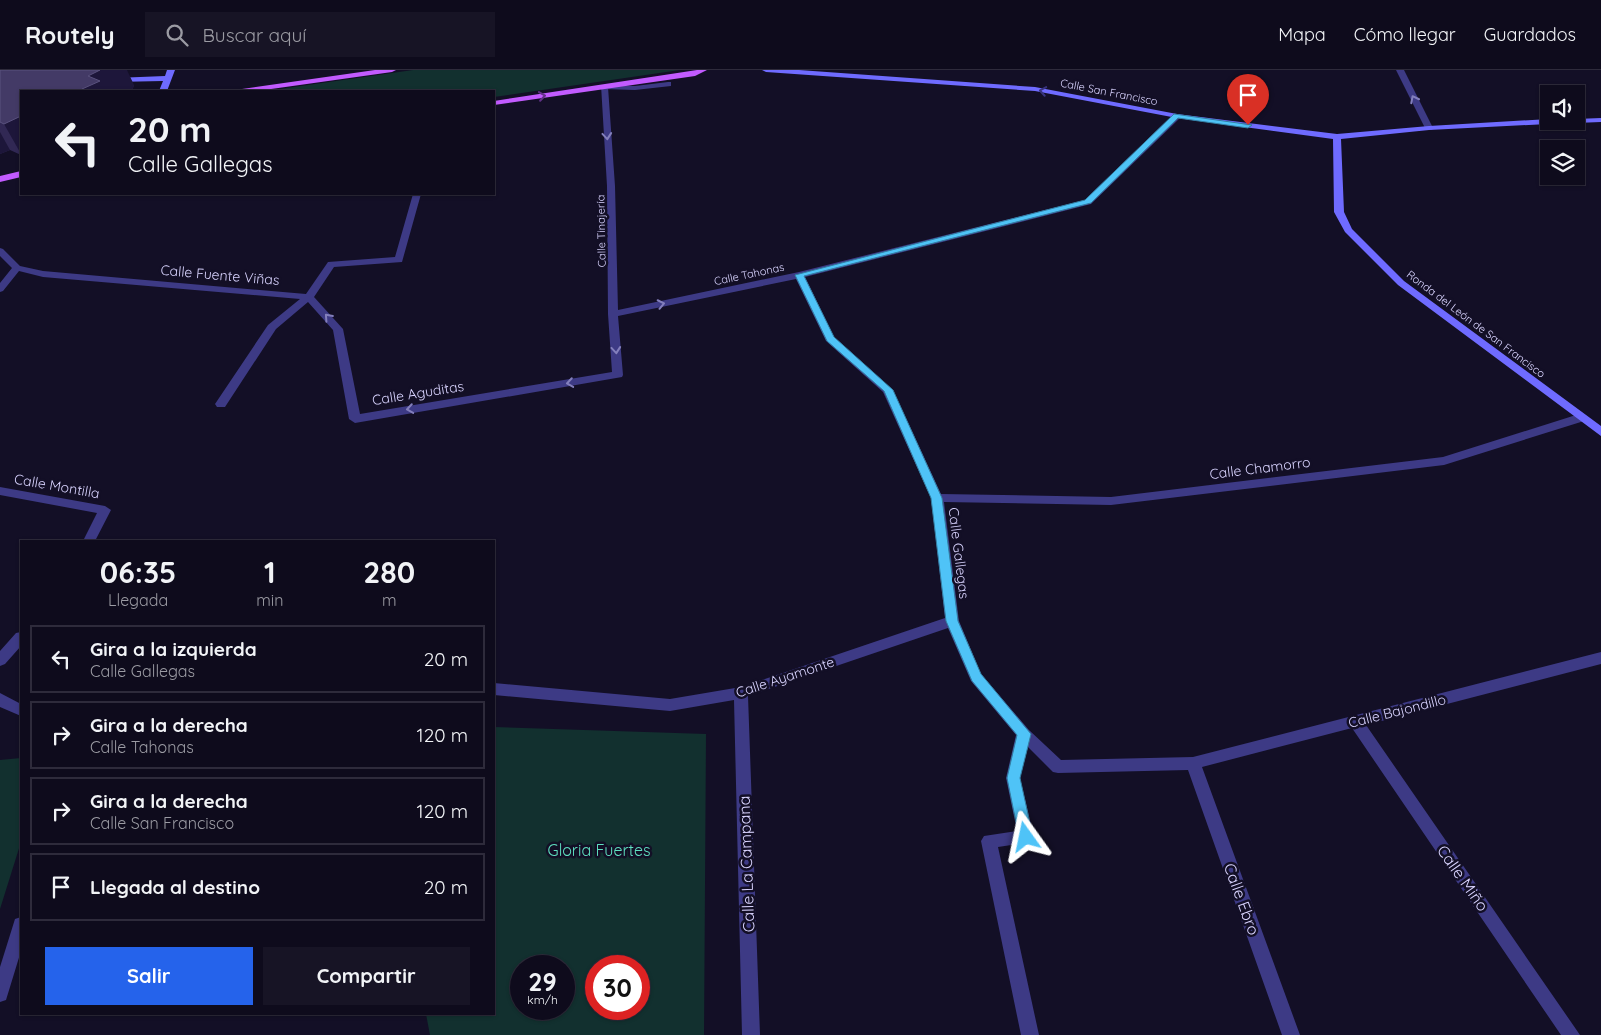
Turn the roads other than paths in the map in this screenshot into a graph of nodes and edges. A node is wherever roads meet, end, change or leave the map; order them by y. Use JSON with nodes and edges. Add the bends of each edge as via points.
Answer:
{"nodes":[{"id":1,"x":392,"y":70,"type":"edge"},
{"id":2,"x":703,"y":70,"type":"edge"},
{"id":3,"x":766,"y":70,"type":"edge"},
{"id":4,"x":1400,"y":70,"type":"edge"},
{"id":5,"x":783,"y":71,"type":"edge"},
{"id":6,"x":169,"y":74,"type":"edge"},
{"id":7,"x":101,"y":80,"type":"edge"},
{"id":8,"x":668,"y":84,"type":"dead end"},
{"id":9,"x":604,"y":87,"type":"junction"},
{"id":10,"x":163,"y":90,"type":"edge"},
{"id":11,"x":249,"y":90,"type":"edge"},
{"id":12,"x":495,"y":103,"type":"edge"},
{"id":13,"x":1177,"y":116,"type":"junction"},
{"id":14,"x":1601,"y":120,"type":"edge"},
{"id":15,"x":1585,"y":121,"type":"edge"},
{"id":16,"x":1540,"y":122,"type":"edge"},
{"id":17,"x":1428,"y":128,"type":"junction"},
{"id":18,"x":1337,"y":137,"type":"junction"},
{"id":19,"x":20,"y":174,"type":"edge"},
{"id":20,"x":0,"y":179,"type":"edge"},
{"id":21,"x":417,"y":195,"type":"edge"},
{"id":22,"x":0,"y":251,"type":"edge"},
{"id":23,"x":17,"y":268,"type":"junction"},
{"id":24,"x":799,"y":275,"type":"junction"},
{"id":25,"x":0,"y":289,"type":"edge"},
{"id":26,"x":309,"y":297,"type":"junction"},
{"id":27,"x":613,"y":314,"type":"junction"},
{"id":28,"x":618,"y":375,"type":"joint"},
{"id":29,"x":222,"y":404,"type":"dead end"},
{"id":30,"x":1580,"y":418,"type":"junction"},
{"id":31,"x":1601,"y":432,"type":"edge"},
{"id":32,"x":0,"y":491,"type":"edge"},
{"id":33,"x":937,"y":498,"type":"junction"},
{"id":34,"x":90,"y":540,"type":"edge"},
{"id":35,"x":952,"y":621,"type":"junction"},
{"id":36,"x":20,"y":638,"type":"edge"},
{"id":37,"x":1601,"y":658,"type":"edge"},
{"id":38,"x":0,"y":660,"type":"edge"},
{"id":39,"x":495,"y":689,"type":"edge"},
{"id":40,"x":741,"y":693,"type":"junction"},
{"id":41,"x":0,"y":699,"type":"edge"},
{"id":42,"x":20,"y":710,"type":"edge"},
{"id":43,"x":1355,"y":721,"type":"junction"},
{"id":44,"x":1024,"y":734,"type":"junction"},
{"id":45,"x":1192,"y":763,"type":"junction"},
{"id":46,"x":20,"y":928,"type":"edge"},
{"id":47,"x":0,"y":994,"type":"edge"},
{"id":48,"x":751,"y":1035,"type":"edge"},
{"id":49,"x":1030,"y":1035,"type":"edge"},
{"id":50,"x":1291,"y":1035,"type":"edge"},
{"id":51,"x":1571,"y":1035,"type":"edge"}],
"edges":[{"from":1,"to":11,"type":"main road"},
{"from":2,"to":9,"type":"main road"},
{"from":3,"to":5,"type":"street","name":"Calle San Francisco"},
{"from":17,"to":4,"type":"street","one_way":true},
{"from":13,"to":5,"type":"street","name":"Calle San Francisco","one_way":true,"via":[[1036,89]]},
{"from":6,"to":7,"type":"street"},
{"from":6,"to":10,"type":"street"},
{"from":8,"to":9,"type":"street"},
{"from":12,"to":9,"type":"main road","one_way":true},
{"from":9,"to":27,"type":"street","name":"Calle Tinajería","one_way":true,"via":[[612,186]]},
{"from":13,"to":18,"type":"street","name":"Calle San Francisco"},
{"from":13,"to":24,"type":"street","name":"Calle Tahonas","via":[[1088,202]]},
{"from":14,"to":15,"type":"street"},
{"from":16,"to":17,"type":"street","name":"Calle San Francisco"},
{"from":17,"to":18,"type":"street","name":"Calle San Francisco"},
{"from":18,"to":30,"type":"street","name":"Ronda del León de San Francisco","via":[[1339,212],[1348,230],[1401,283]]},
{"from":19,"to":20,"type":"main road"},
{"from":21,"to":26,"type":"street","via":[[399,260],[331,264]]},
{"from":22,"to":23,"type":"street"},
{"from":23,"to":25,"type":"street"},
{"from":23,"to":26,"type":"street","name":"Calle Fuente Viñas","via":[[44,274]]},
{"from":27,"to":24,"type":"street","name":"Calle Tahonas","one_way":true},
{"from":24,"to":33,"type":"street","name":"Calle Gallegas","via":[[830,339],[888,390]]},
{"from":28,"to":26,"type":"street","name":"Calle Aguditas","one_way":true,"via":[[355,418],[338,329]]},
{"from":26,"to":29,"type":"street","via":[[272,327]]},
{"from":27,"to":28,"type":"street","name":"Calle Tinajería","one_way":true},
{"from":30,"to":31,"type":"street","name":"Ronda del León de San Francisco"},
{"from":30,"to":33,"type":"street","name":"Calle Chamorro","via":[[1444,461],[1111,501]]},
{"from":32,"to":34,"type":"street","name":"Calle Montilla","via":[[105,510]]},
{"from":33,"to":35,"type":"street","name":"Calle Gallegas"},
{"from":35,"to":40,"type":"street","name":"Calle Ayamonte"},
{"from":35,"to":44,"type":"street","name":"Calle Gallegas","via":[[976,677]]},
{"from":36,"to":38,"type":"street"},
{"from":37,"to":43,"type":"street","name":"Calle Bajondillo"},
{"from":39,"to":40,"type":"street","name":"Calle Ayamonte","via":[[670,705]]},
{"from":40,"to":48,"type":"street","name":"Calle La Campana"},
{"from":41,"to":42,"type":"street"},
{"from":43,"to":45,"type":"street","name":"Calle Bajondillo"},
{"from":43,"to":51,"type":"street","name":"Calle Miño"},
{"from":44,"to":45,"type":"street","name":"Calle Gallegas","via":[[1058,767]]},
{"from":44,"to":49,"type":"street","via":[[1014,778],[1026,837],[990,841]]},
{"from":45,"to":50,"type":"street","name":"Calle Ebro"},
{"from":46,"to":47,"type":"street"}]}
